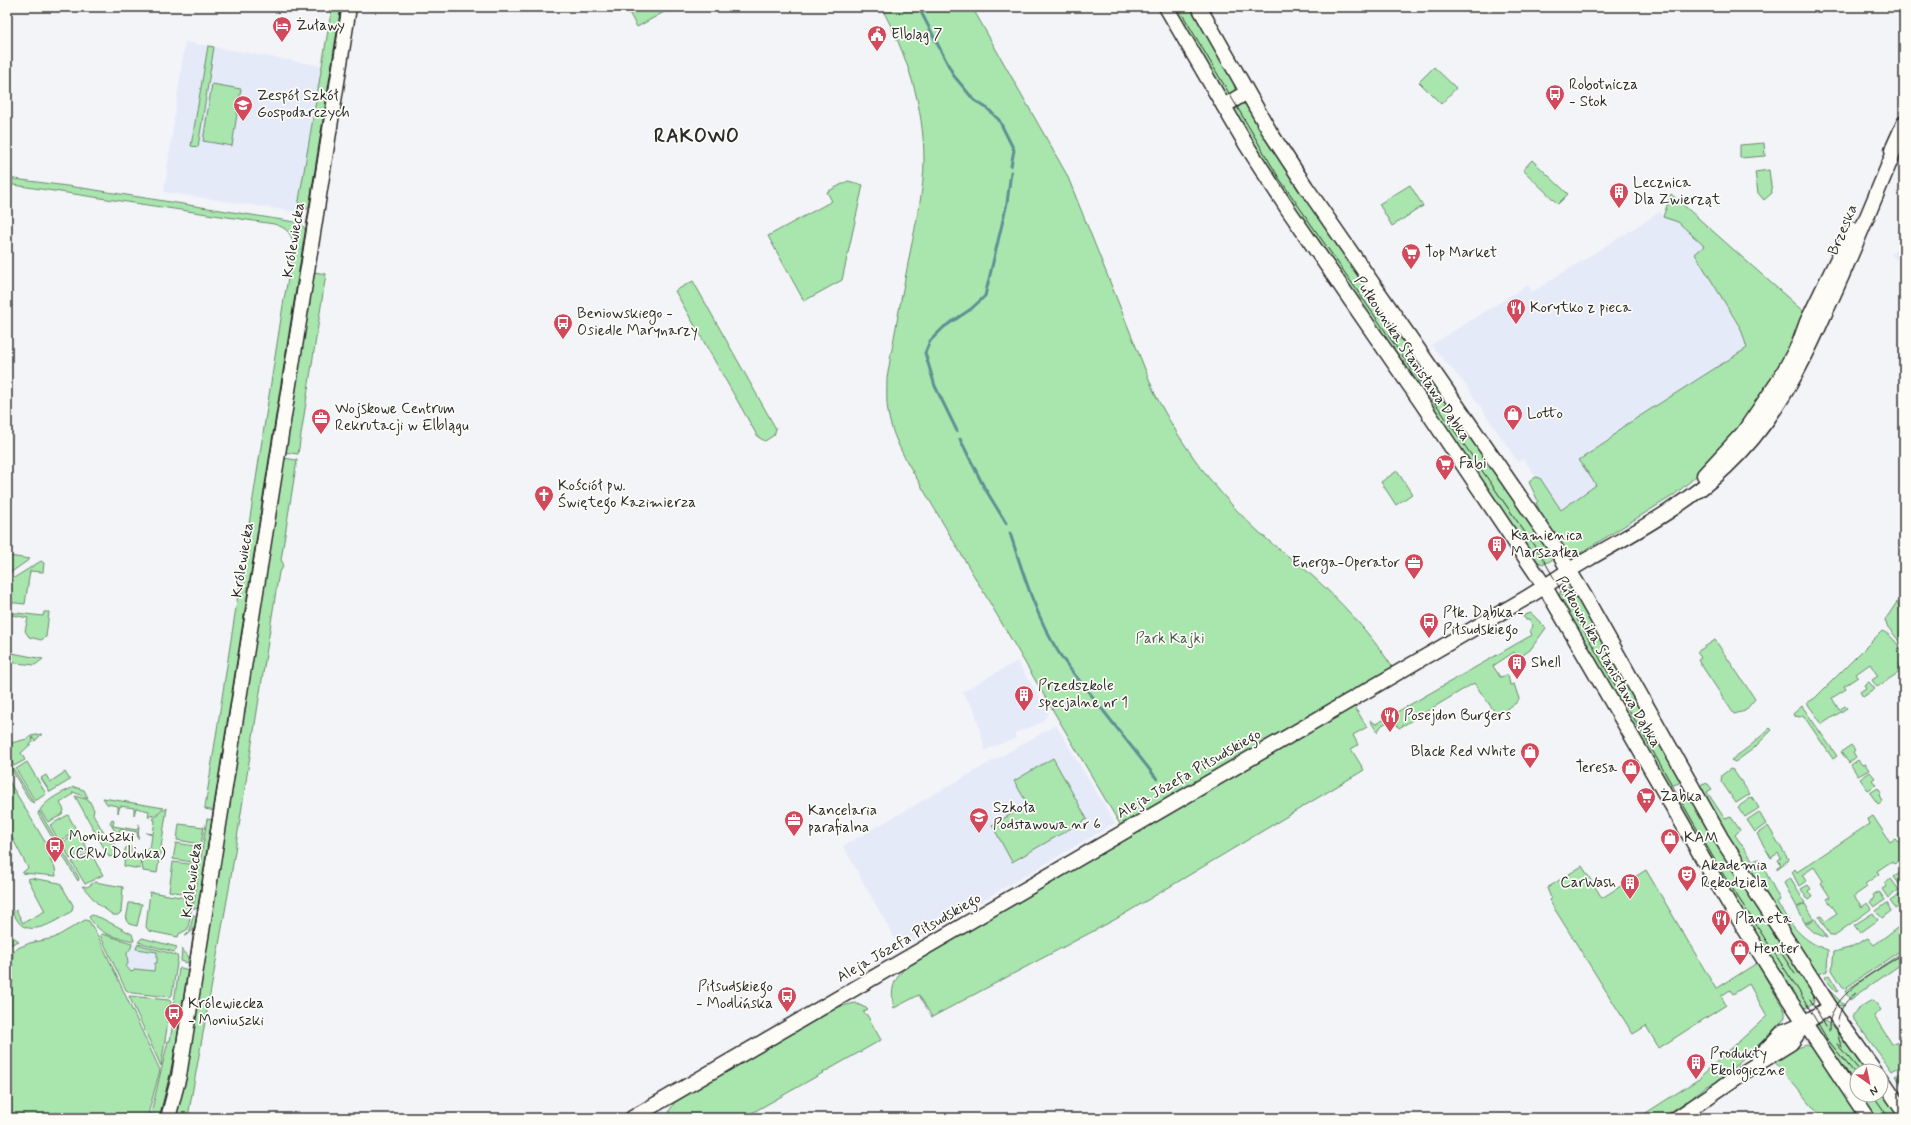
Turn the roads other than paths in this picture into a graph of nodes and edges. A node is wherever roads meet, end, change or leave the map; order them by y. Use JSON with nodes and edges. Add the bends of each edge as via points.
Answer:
{"nodes":[{"id":1,"x":349,"y":7,"type":"edge"},
{"id":2,"x":1166,"y":7,"type":"edge"},
{"id":3,"x":1199,"y":7,"type":"edge"},
{"id":4,"x":1247,"y":92,"type":"junction"},
{"id":5,"x":1224,"y":106,"type":"junction"},
{"id":6,"x":1904,"y":123,"type":"edge"},
{"id":7,"x":1812,"y":326,"type":"joint"},
{"id":8,"x":1569,"y":571,"type":"junction"},
{"id":9,"x":1544,"y":587,"type":"junction"},
{"id":10,"x":1830,"y":1007,"type":"junction"},
{"id":11,"x":1806,"y":1022,"type":"junction"},
{"id":12,"x":1869,"y":1063,"type":"edge"},
{"id":13,"x":1889,"y":1090,"type":"edge"},
{"id":14,"x":1904,"y":1112,"type":"edge"},
{"id":15,"x":168,"y":1118,"type":"edge"},
{"id":16,"x":632,"y":1118,"type":"edge"},
{"id":17,"x":1677,"y":1118,"type":"edge"},
{"id":18,"x":1868,"y":1118,"type":"edge"}],
"edges":[{"from":1,"to":15,"type":"street","name":"Królewiecka","via":[[180,1068]]},
{"from":2,"to":5,"type":"street","name":"Pułkownika Stanisława Dąbka"},
{"from":3,"to":4,"type":"street","name":"Pułkownika Stanisława Dąbka"},
{"from":4,"to":5,"type":"street"},
{"from":4,"to":8,"type":"street","name":"Pułkownika Stanisława Dąbka","via":[[1306,187]]},
{"from":5,"to":9,"type":"street","name":"Pułkownika Stanisława Dąbka","via":[[1286,208],[1417,396]]},
{"from":6,"to":7,"type":"street","name":"Brzeska"},
{"from":7,"to":8,"type":"street","name":"Aleja Józefa Piłsudskiego","via":[[1743,433],[1720,459],[1658,517]]},
{"from":8,"to":9,"type":"street","name":"Aleja Józefa Piłsudskiego"},
{"from":8,"to":10,"type":"street","name":"Pułkownika Stanisława Dąbka","via":[[1721,838]]},
{"from":9,"to":11,"type":"street","name":"Pułkownika Stanisława Dąbka","via":[[1728,902],[1788,998]]},
{"from":9,"to":16,"type":"street","name":"Aleja Józefa Piłsudskiego"},
{"from":10,"to":11,"type":"street"},
{"from":10,"to":12,"type":"street","name":"Pułkownika Stanisława Dąbka"},
{"from":11,"to":17,"type":"street","via":[[1792,1043]]},
{"from":11,"to":18,"type":"street","name":"Pułkownika Stanisława Dąbka"},
{"from":13,"to":14,"type":"street"}]}
